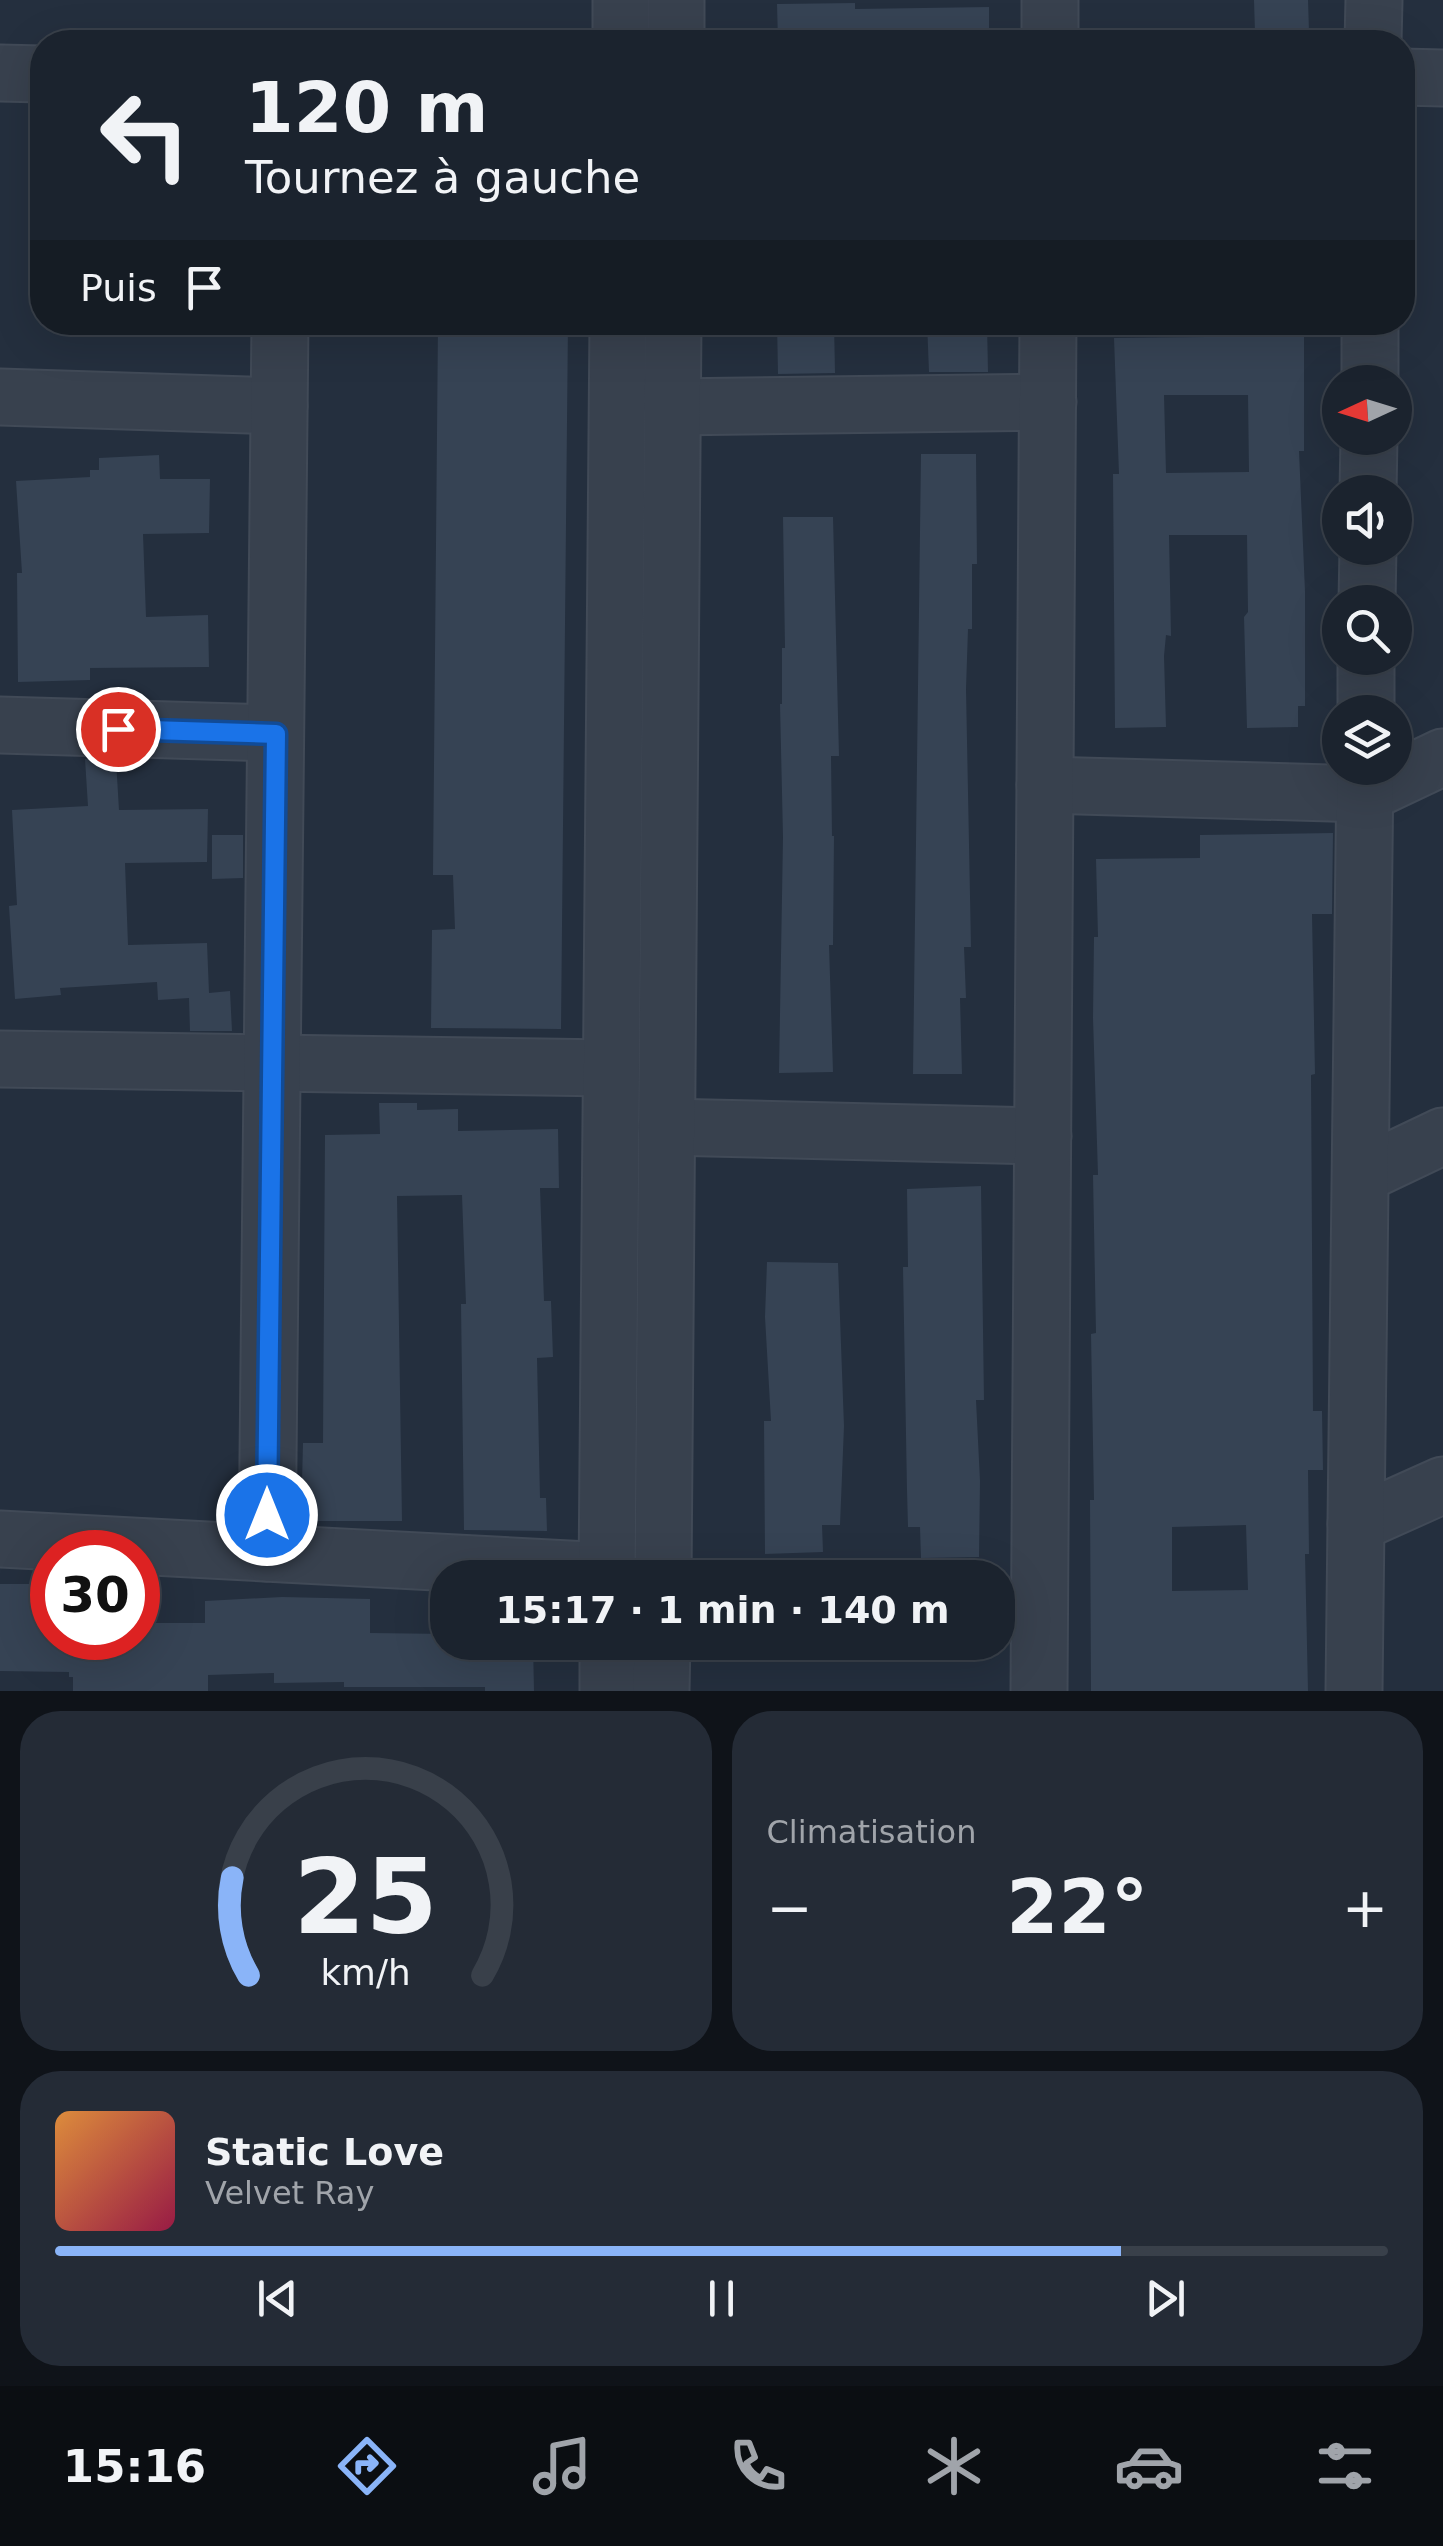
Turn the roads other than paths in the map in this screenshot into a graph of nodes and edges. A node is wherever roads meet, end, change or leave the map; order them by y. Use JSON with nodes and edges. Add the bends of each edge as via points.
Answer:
{"nodes":[{"id":1,"x":622,"y":0,"type":"edge"},
{"id":2,"x":676,"y":0,"type":"edge"},
{"id":3,"x":1050,"y":0,"type":"edge"},
{"id":4,"x":1374,"y":0,"type":"edge"},
{"id":5,"x":621,"y":30,"type":"edge"},
{"id":6,"x":676,"y":30,"type":"edge"},
{"id":7,"x":1050,"y":30,"type":"edge"},
{"id":8,"x":1373,"y":30,"type":"edge"},
{"id":9,"x":0,"y":73,"type":"edge"},
{"id":10,"x":30,"y":74,"type":"edge"},
{"id":11,"x":1415,"y":78,"type":"edge"},
{"id":12,"x":1443,"y":78,"type":"edge"},
{"id":13,"x":280,"y":335,"type":"edge"},
{"id":14,"x":618,"y":335,"type":"edge"},
{"id":15,"x":673,"y":335,"type":"edge"},
{"id":16,"x":1048,"y":335,"type":"edge"},
{"id":17,"x":1370,"y":335,"type":"edge"},
{"id":18,"x":1370,"y":365,"type":"edge"},
{"id":19,"x":0,"y":397,"type":"edge"},
{"id":20,"x":1048,"y":402,"type":"junction"},
{"id":21,"x":279,"y":406,"type":"junction"},
{"id":22,"x":672,"y":406,"type":"junction"},
{"id":23,"x":0,"y":725,"type":"edge"},
{"id":24,"x":276,"y":734,"type":"junction"},
{"id":25,"x":1443,"y":757,"type":"edge"},
{"id":26,"x":1412,"y":767,"type":"edge"},
{"id":27,"x":1322,"y":782,"type":"edge"},
{"id":28,"x":1045,"y":785,"type":"junction"},
{"id":29,"x":1365,"y":785,"type":"edge"},
{"id":30,"x":0,"y":1059,"type":"edge"},
{"id":31,"x":272,"y":1062,"type":"junction"},
{"id":32,"x":610,"y":1068,"type":"junction"},
{"id":33,"x":666,"y":1128,"type":"junction"},
{"id":34,"x":1043,"y":1136,"type":"junction"},
{"id":35,"x":1443,"y":1136,"type":"edge"},
{"id":36,"x":1361,"y":1175,"type":"junction"},
{"id":37,"x":1443,"y":1485,"type":"edge"},
{"id":38,"x":1356,"y":1524,"type":"junction"},
{"id":39,"x":0,"y":1539,"type":"edge"},
{"id":40,"x":267,"y":1552,"type":"junction"},
{"id":41,"x":607,"y":1560,"type":"edge"},
{"id":42,"x":663,"y":1560,"type":"edge"},
{"id":43,"x":430,"y":1563,"type":"edge"},
{"id":44,"x":608,"y":1660,"type":"edge"},
{"id":45,"x":662,"y":1660,"type":"edge"},
{"id":46,"x":608,"y":1691,"type":"edge"},
{"id":47,"x":661,"y":1691,"type":"edge"},
{"id":48,"x":1038,"y":1691,"type":"edge"},
{"id":49,"x":1354,"y":1691,"type":"edge"}],
"edges":[{"from":1,"to":5,"type":"street"},
{"from":2,"to":6,"type":"street"},
{"from":3,"to":7,"type":"street"},
{"from":4,"to":8,"type":"street"},
{"from":9,"to":10,"type":"street"},
{"from":11,"to":12,"type":"street"},
{"from":13,"to":21,"type":"street"},
{"from":14,"to":32,"type":"street"},
{"from":15,"to":22,"type":"street"},
{"from":16,"to":20,"type":"street"},
{"from":17,"to":18,"type":"street"},
{"from":19,"to":21,"type":"street"},
{"from":20,"to":22,"type":"street"},
{"from":20,"to":28,"type":"street"},
{"from":21,"to":24,"type":"street"},
{"from":22,"to":33,"type":"street"},
{"from":23,"to":24,"type":"street"},
{"from":24,"to":31,"type":"street"},
{"from":25,"to":26,"type":"street"},
{"from":27,"to":28,"type":"street"},
{"from":28,"to":34,"type":"street"},
{"from":29,"to":36,"type":"street"},
{"from":30,"to":31,"type":"street"},
{"from":31,"to":32,"type":"street"},
{"from":31,"to":40,"type":"street"},
{"from":32,"to":41,"type":"street"},
{"from":33,"to":34,"type":"street"},
{"from":33,"to":42,"type":"street"},
{"from":34,"to":48,"type":"street"},
{"from":35,"to":36,"type":"street"},
{"from":36,"to":38,"type":"street"},
{"from":37,"to":38,"type":"street"},
{"from":38,"to":49,"type":"street"},
{"from":39,"to":40,"type":"street"},
{"from":40,"to":43,"type":"street"},
{"from":44,"to":46,"type":"street"},
{"from":45,"to":47,"type":"street"}]}
